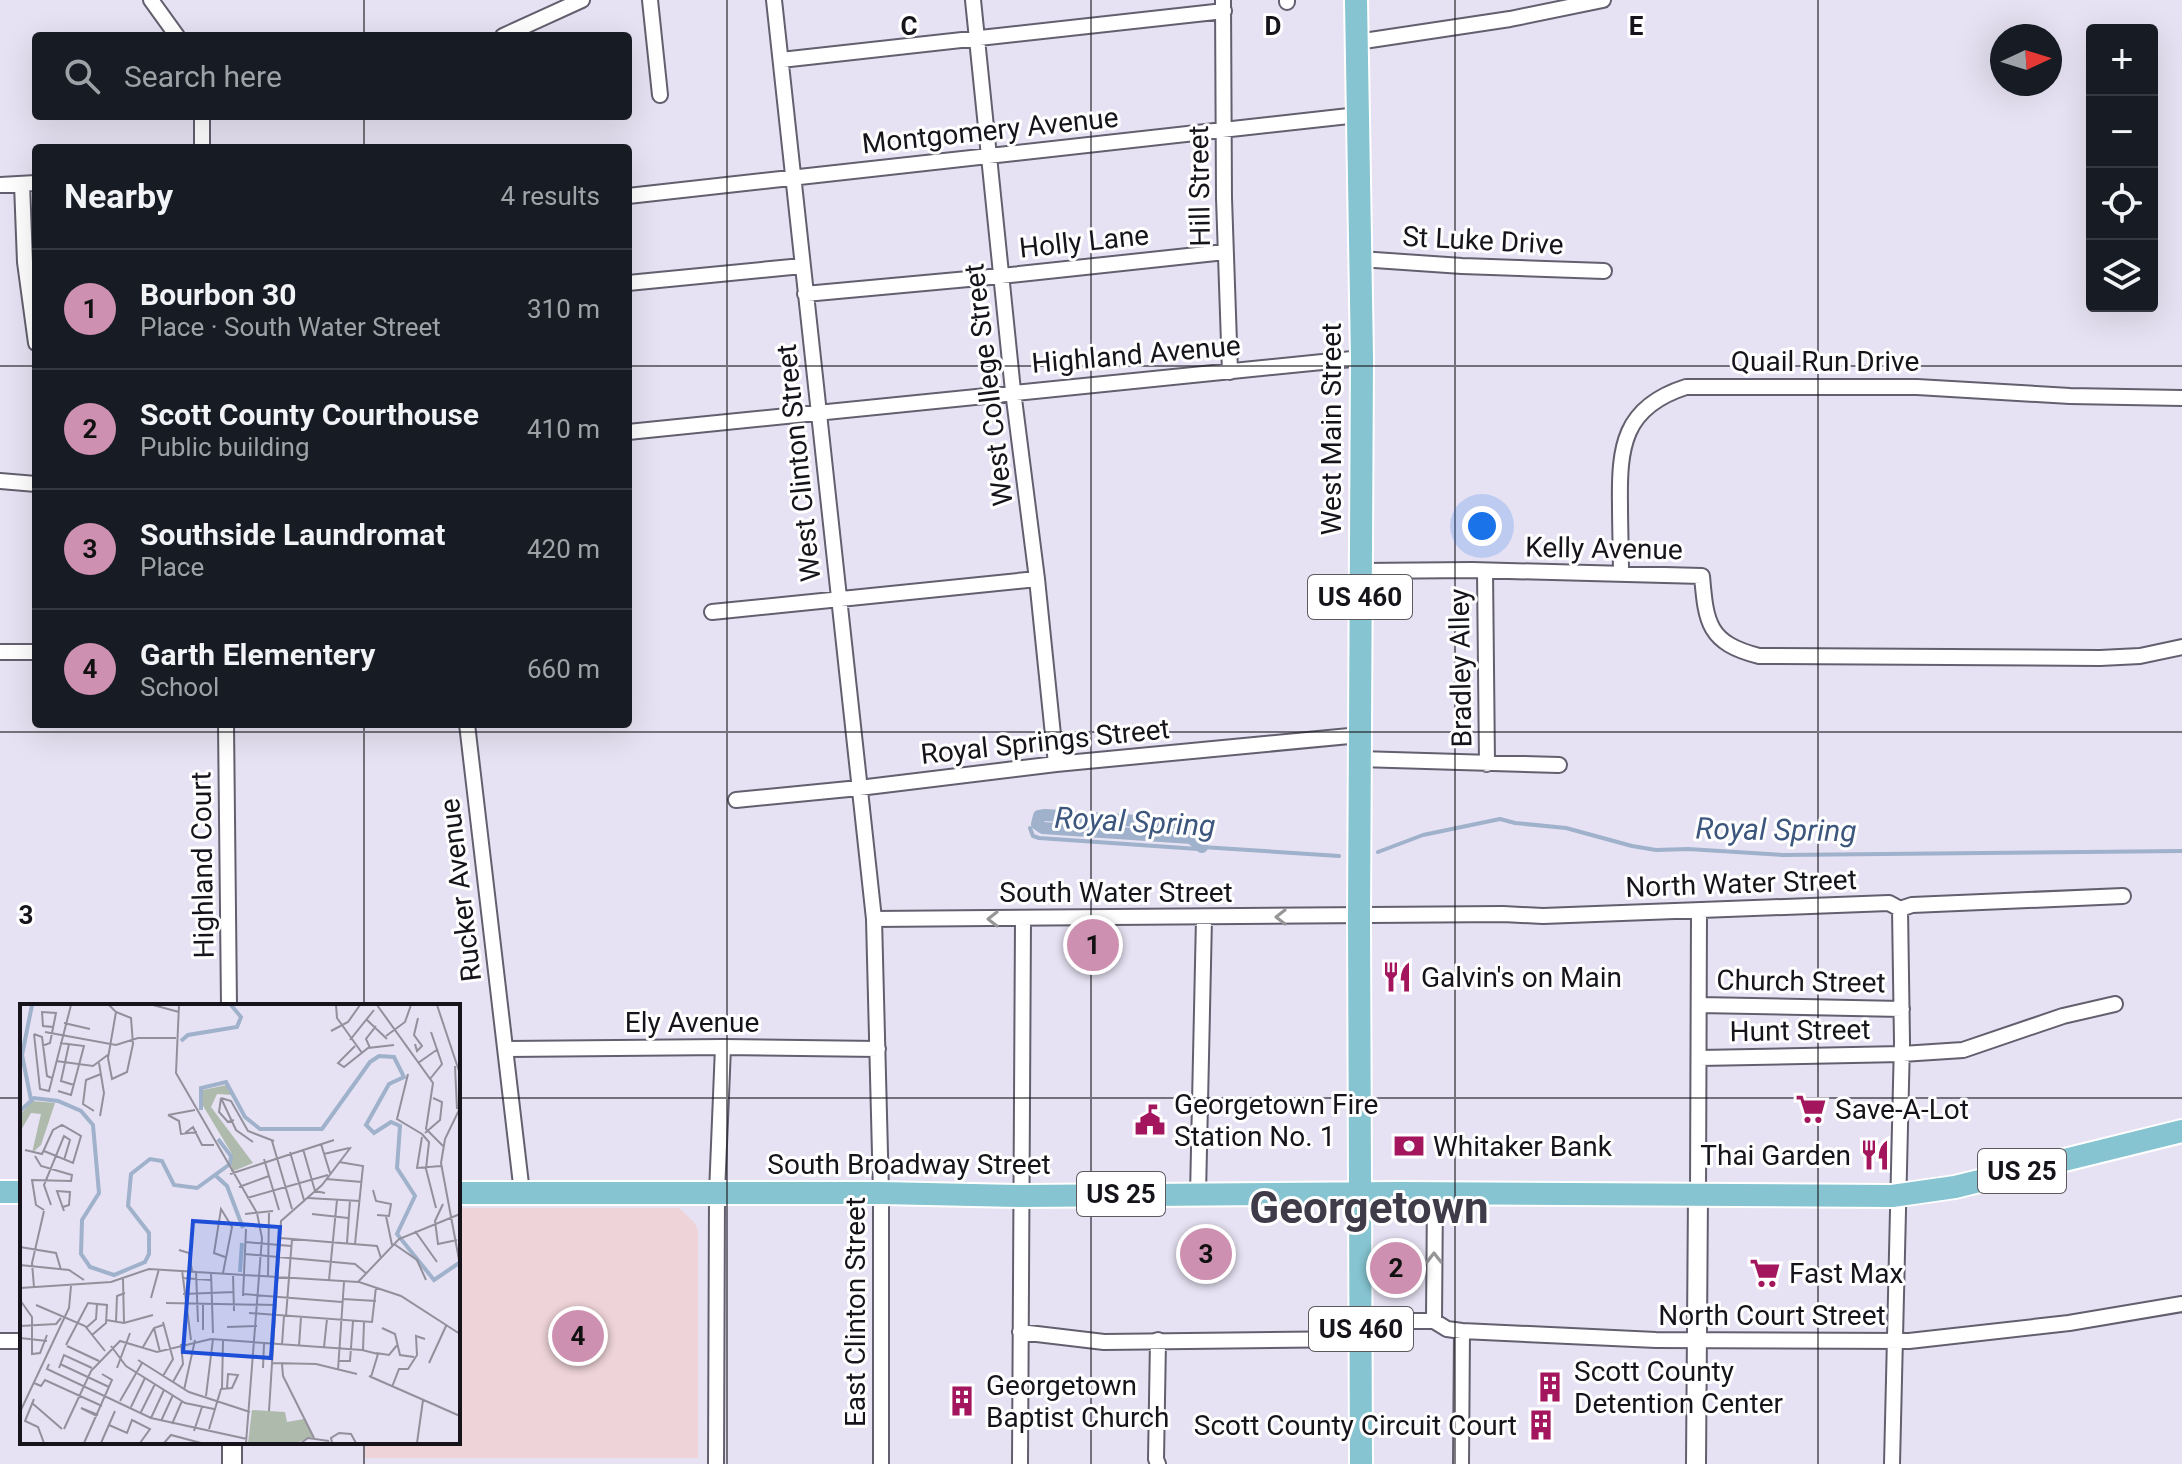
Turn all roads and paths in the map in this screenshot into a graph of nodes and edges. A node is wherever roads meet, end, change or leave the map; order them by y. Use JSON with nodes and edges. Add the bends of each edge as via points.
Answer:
{"nodes":[{"id":1,"x":151,"y":0,"type":"edge"},
{"id":2,"x":582,"y":0,"type":"edge"},
{"id":3,"x":650,"y":0,"type":"edge"},
{"id":4,"x":774,"y":0,"type":"edge"},
{"id":5,"x":973,"y":0,"type":"edge"},
{"id":6,"x":1356,"y":0,"type":"edge"},
{"id":7,"x":1603,"y":0,"type":"edge"},
{"id":8,"x":1224,"y":6,"type":"edge"},
{"id":9,"x":174,"y":32,"type":"edge"},
{"id":10,"x":512,"y":32,"type":"edge"},
{"id":11,"x":976,"y":39,"type":"junction"},
{"id":12,"x":1357,"y":42,"type":"junction"},
{"id":13,"x":781,"y":60,"type":"junction"},
{"id":14,"x":660,"y":95,"type":"dead end"},
{"id":15,"x":1358,"y":115,"type":"junction"},
{"id":16,"x":202,"y":120,"type":"edge"},
{"id":17,"x":1224,"y":130,"type":"junction"},
{"id":18,"x":202,"y":144,"type":"edge"},
{"id":19,"x":989,"y":156,"type":"junction"},
{"id":20,"x":793,"y":178,"type":"junction"},
{"id":21,"x":29,"y":183,"type":"edge"},
{"id":22,"x":0,"y":185,"type":"edge"},
{"id":23,"x":632,"y":196,"type":"edge"},
{"id":24,"x":1225,"y":252,"type":"junction"},
{"id":25,"x":1360,"y":259,"type":"junction"},
{"id":26,"x":802,"y":266,"type":"junction"},
{"id":27,"x":1604,"y":271,"type":"dead end"},
{"id":28,"x":1001,"y":276,"type":"junction"},
{"id":29,"x":632,"y":283,"type":"edge"},
{"id":30,"x":805,"y":294,"type":"junction"},
{"id":31,"x":32,"y":314,"type":"edge"},
{"id":32,"x":1362,"y":358,"type":"junction"},
{"id":33,"x":1230,"y":372,"type":"junction"},
{"id":34,"x":1013,"y":391,"type":"junction"},
{"id":35,"x":2182,"y":398,"type":"edge"},
{"id":36,"x":818,"y":413,"type":"junction"},
{"id":37,"x":632,"y":432,"type":"edge"},
{"id":38,"x":0,"y":481,"type":"edge"},
{"id":39,"x":32,"y":484,"type":"edge"},
{"id":40,"x":1361,"y":571,"type":"junction"},
{"id":41,"x":1485,"y":571,"type":"junction"},
{"id":42,"x":1621,"y":574,"type":"junction"},
{"id":43,"x":1037,"y":579,"type":"junction"},
{"id":44,"x":839,"y":600,"type":"junction"},
{"id":45,"x":712,"y":612,"type":"dead end"},
{"id":46,"x":2182,"y":647,"type":"edge"},
{"id":47,"x":0,"y":652,"type":"edge"},
{"id":48,"x":32,"y":652,"type":"edge"},
{"id":49,"x":226,"y":728,"type":"edge"},
{"id":50,"x":467,"y":728,"type":"edge"},
{"id":51,"x":1360,"y":735,"type":"junction"},
{"id":52,"x":1359,"y":759,"type":"junction"},
{"id":53,"x":1056,"y":764,"type":"junction"},
{"id":54,"x":1487,"y":764,"type":"junction"},
{"id":55,"x":1559,"y":765,"type":"dead end"},
{"id":56,"x":859,"y":788,"type":"junction"},
{"id":57,"x":736,"y":800,"type":"dead end"},
{"id":58,"x":2123,"y":896,"type":"dead end"},
{"id":59,"x":1900,"y":909,"type":"junction"},
{"id":60,"x":1699,"y":911,"type":"junction"},
{"id":61,"x":1359,"y":917,"type":"junction"},
{"id":62,"x":1204,"y":918,"type":"junction"},
{"id":63,"x":874,"y":919,"type":"junction"},
{"id":64,"x":1023,"y":919,"type":"junction"},
{"id":65,"x":229,"y":1004,"type":"edge"},
{"id":66,"x":2115,"y":1004,"type":"dead end"},
{"id":67,"x":1699,"y":1005,"type":"junction"},
{"id":68,"x":1902,"y":1009,"type":"junction"},
{"id":69,"x":723,"y":1047,"type":"junction"},
{"id":70,"x":505,"y":1049,"type":"junction"},
{"id":71,"x":878,"y":1049,"type":"junction"},
{"id":72,"x":1902,"y":1054,"type":"junction"},
{"id":73,"x":1699,"y":1058,"type":"junction"},
{"id":74,"x":2182,"y":1131,"type":"edge"},
{"id":75,"x":460,"y":1193,"type":"edge"},
{"id":76,"x":522,"y":1193,"type":"junction"},
{"id":77,"x":717,"y":1193,"type":"junction"},
{"id":78,"x":881,"y":1193,"type":"junction"},
{"id":79,"x":1360,"y":1194,"type":"junction"},
{"id":80,"x":1435,"y":1194,"type":"junction"},
{"id":81,"x":1698,"y":1194,"type":"junction"},
{"id":82,"x":1198,"y":1195,"type":"junction"},
{"id":83,"x":1899,"y":1195,"type":"junction"},
{"id":84,"x":1021,"y":1196,"type":"junction"},
{"id":85,"x":2182,"y":1304,"type":"edge"},
{"id":86,"x":1434,"y":1321,"type":"junction"},
{"id":87,"x":1361,"y":1330,"type":"junction"},
{"id":88,"x":1462,"y":1331,"type":"junction"},
{"id":89,"x":1020,"y":1332,"type":"junction"},
{"id":90,"x":1158,"y":1340,"type":"junction"},
{"id":91,"x":1697,"y":1341,"type":"junction"},
{"id":92,"x":1895,"y":1341,"type":"junction"},
{"id":93,"x":716,"y":1464,"type":"edge"},
{"id":94,"x":881,"y":1464,"type":"edge"},
{"id":95,"x":1020,"y":1464,"type":"edge"},
{"id":96,"x":1158,"y":1464,"type":"edge"},
{"id":97,"x":1361,"y":1464,"type":"edge"},
{"id":98,"x":1461,"y":1464,"type":"edge"},
{"id":99,"x":1696,"y":1464,"type":"edge"},
{"id":100,"x":1892,"y":1464,"type":"edge"}],
"edges":[{"from":1,"to":9,"type":"street"},
{"from":2,"to":10,"type":"street"},
{"from":3,"to":14,"type":"street"},
{"from":4,"to":13,"type":"street","name":"West Clinton Street"},
{"from":5,"to":11,"type":"street","name":"West College Street"},
{"from":6,"to":12,"type":"main road","name":"West Main Street","number":"US 460"},
{"from":7,"to":12,"type":"street"},
{"from":8,"to":11,"type":"street"},
{"from":8,"to":17,"type":"street","name":"Hill Street"},
{"from":11,"to":13,"type":"street"},
{"from":11,"to":19,"type":"street","name":"West College Street"},
{"from":12,"to":15,"type":"main road","name":"West Main Street","number":"US 460"},
{"from":13,"to":20,"type":"street","name":"West Clinton Street"},
{"from":15,"to":17,"type":"street","name":"Montgomery Avenue"},
{"from":15,"to":25,"type":"main road","name":"West Main Street","number":"US 460"},
{"from":16,"to":18,"type":"street"},
{"from":17,"to":19,"type":"street","name":"Montgomery Avenue"},
{"from":17,"to":24,"type":"street","name":"Hill Street"},
{"from":19,"to":20,"type":"street","name":"Montgomery Avenue"},
{"from":19,"to":28,"type":"street","name":"West College Street"},
{"from":20,"to":23,"type":"street","name":"Montgomery Avenue"},
{"from":20,"to":26,"type":"street","name":"West Clinton Street"},
{"from":21,"to":22,"type":"street"},
{"from":21,"to":31,"type":"street","via":[[25,262]]},
{"from":24,"to":28,"type":"street","name":"Holly Lane"},
{"from":24,"to":33,"type":"street","name":"Hill Street"},
{"from":25,"to":27,"type":"street","name":"St Luke Drive"},
{"from":25,"to":32,"type":"main road","name":"West Main Street","number":"US 460"},
{"from":26,"to":29,"type":"street"},
{"from":26,"to":30,"type":"street","name":"West Clinton Street"},
{"from":28,"to":30,"type":"street","name":"Holly Lane"},
{"from":28,"to":34,"type":"street","name":"West College Street"},
{"from":30,"to":36,"type":"street","name":"West Clinton Street"},
{"from":32,"to":33,"type":"street","name":"Highland Avenue"},
{"from":32,"to":40,"type":"main road","name":"West Main Street","number":"US 460"},
{"from":33,"to":34,"type":"street","name":"Highland Avenue"},
{"from":34,"to":36,"type":"street","name":"Highland Avenue"},
{"from":34,"to":43,"type":"street","name":"West College Street"},
{"from":35,"to":42,"type":"street","name":"Quail Run Drive","via":[[1917,387],[1686,387],[1649,404],[1625,438],[1619,467]]},
{"from":36,"to":37,"type":"street","name":"Highland Avenue"},
{"from":36,"to":44,"type":"street","name":"West Clinton Street"},
{"from":38,"to":39,"type":"street"},
{"from":40,"to":41,"type":"street","name":"Kelly Avenue"},
{"from":40,"to":51,"type":"main road","name":"West Main Street","number":"US 460"},
{"from":41,"to":42,"type":"street","name":"Kelly Avenue"},
{"from":41,"to":54,"type":"street","name":"Bradley Alley"},
{"from":42,"to":46,"type":"street","name":"Kelly Avenue","via":[[1702,576],[1705,611],[1718,637],[1759,656],[2100,658]]},
{"from":43,"to":44,"type":"street"},
{"from":43,"to":53,"type":"street","name":"West College Street"},
{"from":44,"to":45,"type":"street"},
{"from":44,"to":56,"type":"street","name":"West Clinton Street"},
{"from":47,"to":48,"type":"street"},
{"from":49,"to":65,"type":"street","name":"Highland Court"},
{"from":50,"to":70,"type":"street","name":"Rucker Avenue"},
{"from":51,"to":52,"type":"main road","name":"West Main Street","number":"US 460"},
{"from":51,"to":53,"type":"street","name":"Royal Springs Street"},
{"from":52,"to":54,"type":"street"},
{"from":52,"to":61,"type":"main road","name":"West Main Street","number":"US 460"},
{"from":53,"to":56,"type":"street","name":"Royal Springs Street"},
{"from":54,"to":55,"type":"street"},
{"from":56,"to":57,"type":"street","name":"Royal Springs Street"},
{"from":56,"to":63,"type":"street","name":"West Clinton Street"},
{"from":58,"to":59,"type":"street","name":"North Water Street"},
{"from":59,"to":60,"type":"street","name":"North Water Street","via":[[1889,903]]},
{"from":59,"to":68,"type":"street"},
{"from":60,"to":61,"type":"street","name":"North Water Street"},
{"from":60,"to":67,"type":"street"},
{"from":61,"to":62,"type":"street","name":"South Water Street","one_way":true},
{"from":61,"to":79,"type":"main road","name":"West Main Street","number":"US 460"},
{"from":62,"to":64,"type":"street","name":"South Water Street"},
{"from":62,"to":82,"type":"street"},
{"from":64,"to":63,"type":"street","name":"South Water Street","one_way":true},
{"from":63,"to":71,"type":"street","name":"East Clinton Street"},
{"from":64,"to":84,"type":"street"},
{"from":66,"to":72,"type":"street","name":"Hunt Street","via":[[1963,1050]]},
{"from":67,"to":68,"type":"street","name":"Church Street"},
{"from":67,"to":73,"type":"street"},
{"from":68,"to":72,"type":"street"},
{"from":69,"to":70,"type":"street","name":"Ely Avenue"},
{"from":69,"to":71,"type":"street","name":"Ely Avenue"},
{"from":69,"to":77,"type":"street"},
{"from":70,"to":76,"type":"street","name":"Rucker Avenue"},
{"from":71,"to":78,"type":"street","name":"East Clinton Street"},
{"from":72,"to":73,"type":"street","name":"Hunt Street"},
{"from":72,"to":83,"type":"street"},
{"from":73,"to":81,"type":"street"},
{"from":74,"to":83,"type":"main road","number":"US 25","via":[[1981,1181]]},
{"from":75,"to":76,"type":"main road","name":"South Broadway Street","number":"US 25"},
{"from":76,"to":77,"type":"main road","name":"South Broadway Street","number":"US 25"},
{"from":77,"to":78,"type":"main road","name":"South Broadway Street","number":"US 25"},
{"from":77,"to":93,"type":"street"},
{"from":78,"to":84,"type":"main road","name":"South Broadway Street","number":"US 25"},
{"from":78,"to":94,"type":"street","name":"East Clinton Street"},
{"from":79,"to":80,"type":"main road","number":"US 25"},
{"from":79,"to":82,"type":"main road","name":"South Broadway Street","number":"US 25"},
{"from":79,"to":87,"type":"main road","number":"US 460"},
{"from":80,"to":81,"type":"main road","number":"US 25"},
{"from":86,"to":80,"type":"street","one_way":true},
{"from":81,"to":83,"type":"main road","number":"US 25"},
{"from":81,"to":91,"type":"street"},
{"from":82,"to":84,"type":"main road","name":"South Broadway Street","number":"US 25"},
{"from":83,"to":92,"type":"street"},
{"from":84,"to":89,"type":"street"},
{"from":85,"to":92,"type":"street","name":"North Court Street","via":[[2069,1323]]},
{"from":86,"to":87,"type":"street","name":"North Court Street"},
{"from":86,"to":88,"type":"street","name":"North Court Street"},
{"from":87,"to":90,"type":"street","name":"North Court Street"},
{"from":87,"to":97,"type":"main road","number":"US 460"},
{"from":88,"to":91,"type":"street","name":"North Court Street"},
{"from":88,"to":98,"type":"street"},
{"from":89,"to":90,"type":"street","name":"North Court Street","via":[[1104,1342]]},
{"from":89,"to":95,"type":"street"},
{"from":90,"to":96,"type":"street"},
{"from":91,"to":92,"type":"street","name":"North Court Street"},
{"from":91,"to":99,"type":"street"},
{"from":92,"to":100,"type":"street"}]}
